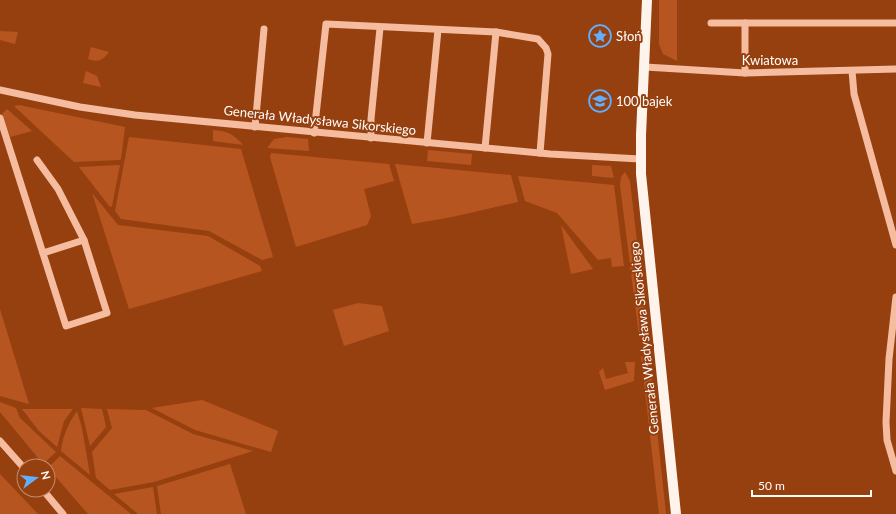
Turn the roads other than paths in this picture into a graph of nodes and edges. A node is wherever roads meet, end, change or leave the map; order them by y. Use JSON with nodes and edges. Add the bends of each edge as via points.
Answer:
{"nodes":[{"id":1,"x":647,"y":0,"type":"edge"},
{"id":2,"x":711,"y":23,"type":"dead end"},
{"id":3,"x":745,"y":23,"type":"junction"},
{"id":4,"x":896,"y":23,"type":"edge"},
{"id":5,"x":380,"y":28,"type":"junction"},
{"id":6,"x":264,"y":30,"type":"dead end"},
{"id":7,"x":438,"y":30,"type":"junction"},
{"id":8,"x":496,"y":32,"type":"junction"},
{"id":9,"x":645,"y":67,"type":"junction"},
{"id":10,"x":896,"y":69,"type":"edge"},
{"id":11,"x":852,"y":71,"type":"junction"},
{"id":12,"x":745,"y":73,"type":"junction"},
{"id":13,"x":0,"y":90,"type":"edge"},
{"id":14,"x":0,"y":118,"type":"edge"},
{"id":15,"x":254,"y":126,"type":"junction"},
{"id":16,"x":314,"y":133,"type":"junction"},
{"id":17,"x":371,"y":138,"type":"junction"},
{"id":18,"x":427,"y":143,"type":"junction"},
{"id":19,"x":485,"y":148,"type":"junction"},
{"id":20,"x":540,"y":153,"type":"junction"},
{"id":21,"x":640,"y":159,"type":"junction"},
{"id":22,"x":37,"y":160,"type":"dead end"},
{"id":23,"x":84,"y":240,"type":"junction"},
{"id":24,"x":896,"y":245,"type":"edge"},
{"id":25,"x":43,"y":253,"type":"junction"},
{"id":26,"x":896,"y":297,"type":"edge"},
{"id":27,"x":894,"y":328,"type":"edge"},
{"id":28,"x":0,"y":441,"type":"edge"},
{"id":29,"x":16,"y":459,"type":"edge"},
{"id":30,"x":896,"y":471,"type":"edge"},
{"id":31,"x":50,"y":498,"type":"edge"},
{"id":32,"x":63,"y":514,"type":"edge"},
{"id":33,"x":676,"y":514,"type":"edge"}],
"edges":[{"from":1,"to":9,"type":"main road","name":"Generała Władysława Sikorskiego"},
{"from":2,"to":3,"type":"street"},
{"from":3,"to":4,"type":"street"},
{"from":3,"to":12,"type":"street"},
{"from":5,"to":7,"type":"street"},
{"from":5,"to":16,"type":"street","via":[[326,24]]},
{"from":5,"to":17,"type":"street"},
{"from":6,"to":15,"type":"street"},
{"from":7,"to":8,"type":"street"},
{"from":7,"to":18,"type":"street"},
{"from":8,"to":19,"type":"street"},
{"from":8,"to":20,"type":"street","via":[[538,39],[546,48],[548,54]]},
{"from":9,"to":12,"type":"street","name":"Kwiatowa"},
{"from":9,"to":21,"type":"main road","name":"Generała Władysława Sikorskiego"},
{"from":10,"to":11,"type":"street","name":"Kwiatowa"},
{"from":11,"to":12,"type":"street","name":"Kwiatowa"},
{"from":11,"to":24,"type":"street","via":[[854,94]]},
{"from":13,"to":15,"type":"street","name":"Generała Władysława Sikorskiego","via":[[103,111]]},
{"from":14,"to":25,"type":"street"},
{"from":15,"to":16,"type":"street","name":"Generała Władysława Sikorskiego"},
{"from":16,"to":17,"type":"street","name":"Generała Władysława Sikorskiego"},
{"from":17,"to":18,"type":"street","name":"Generała Władysława Sikorskiego"},
{"from":18,"to":19,"type":"street","name":"Generała Władysława Sikorskiego"},
{"from":19,"to":20,"type":"street","name":"Generała Władysława Sikorskiego"},
{"from":20,"to":21,"type":"street","name":"Generała Władysława Sikorskiego"},
{"from":21,"to":33,"type":"main road","name":"Generała Władysława Sikorskiego"},
{"from":22,"to":23,"type":"street","via":[[58,188]]},
{"from":23,"to":25,"type":"street"},
{"from":23,"to":25,"type":"street","via":[[107,312],[66,326]]},
{"from":26,"to":27,"type":"street"},
{"from":27,"to":30,"type":"street","via":[[889,360],[886,422],[887,440]]},
{"from":28,"to":29,"type":"street"},
{"from":31,"to":32,"type":"street"}]}
